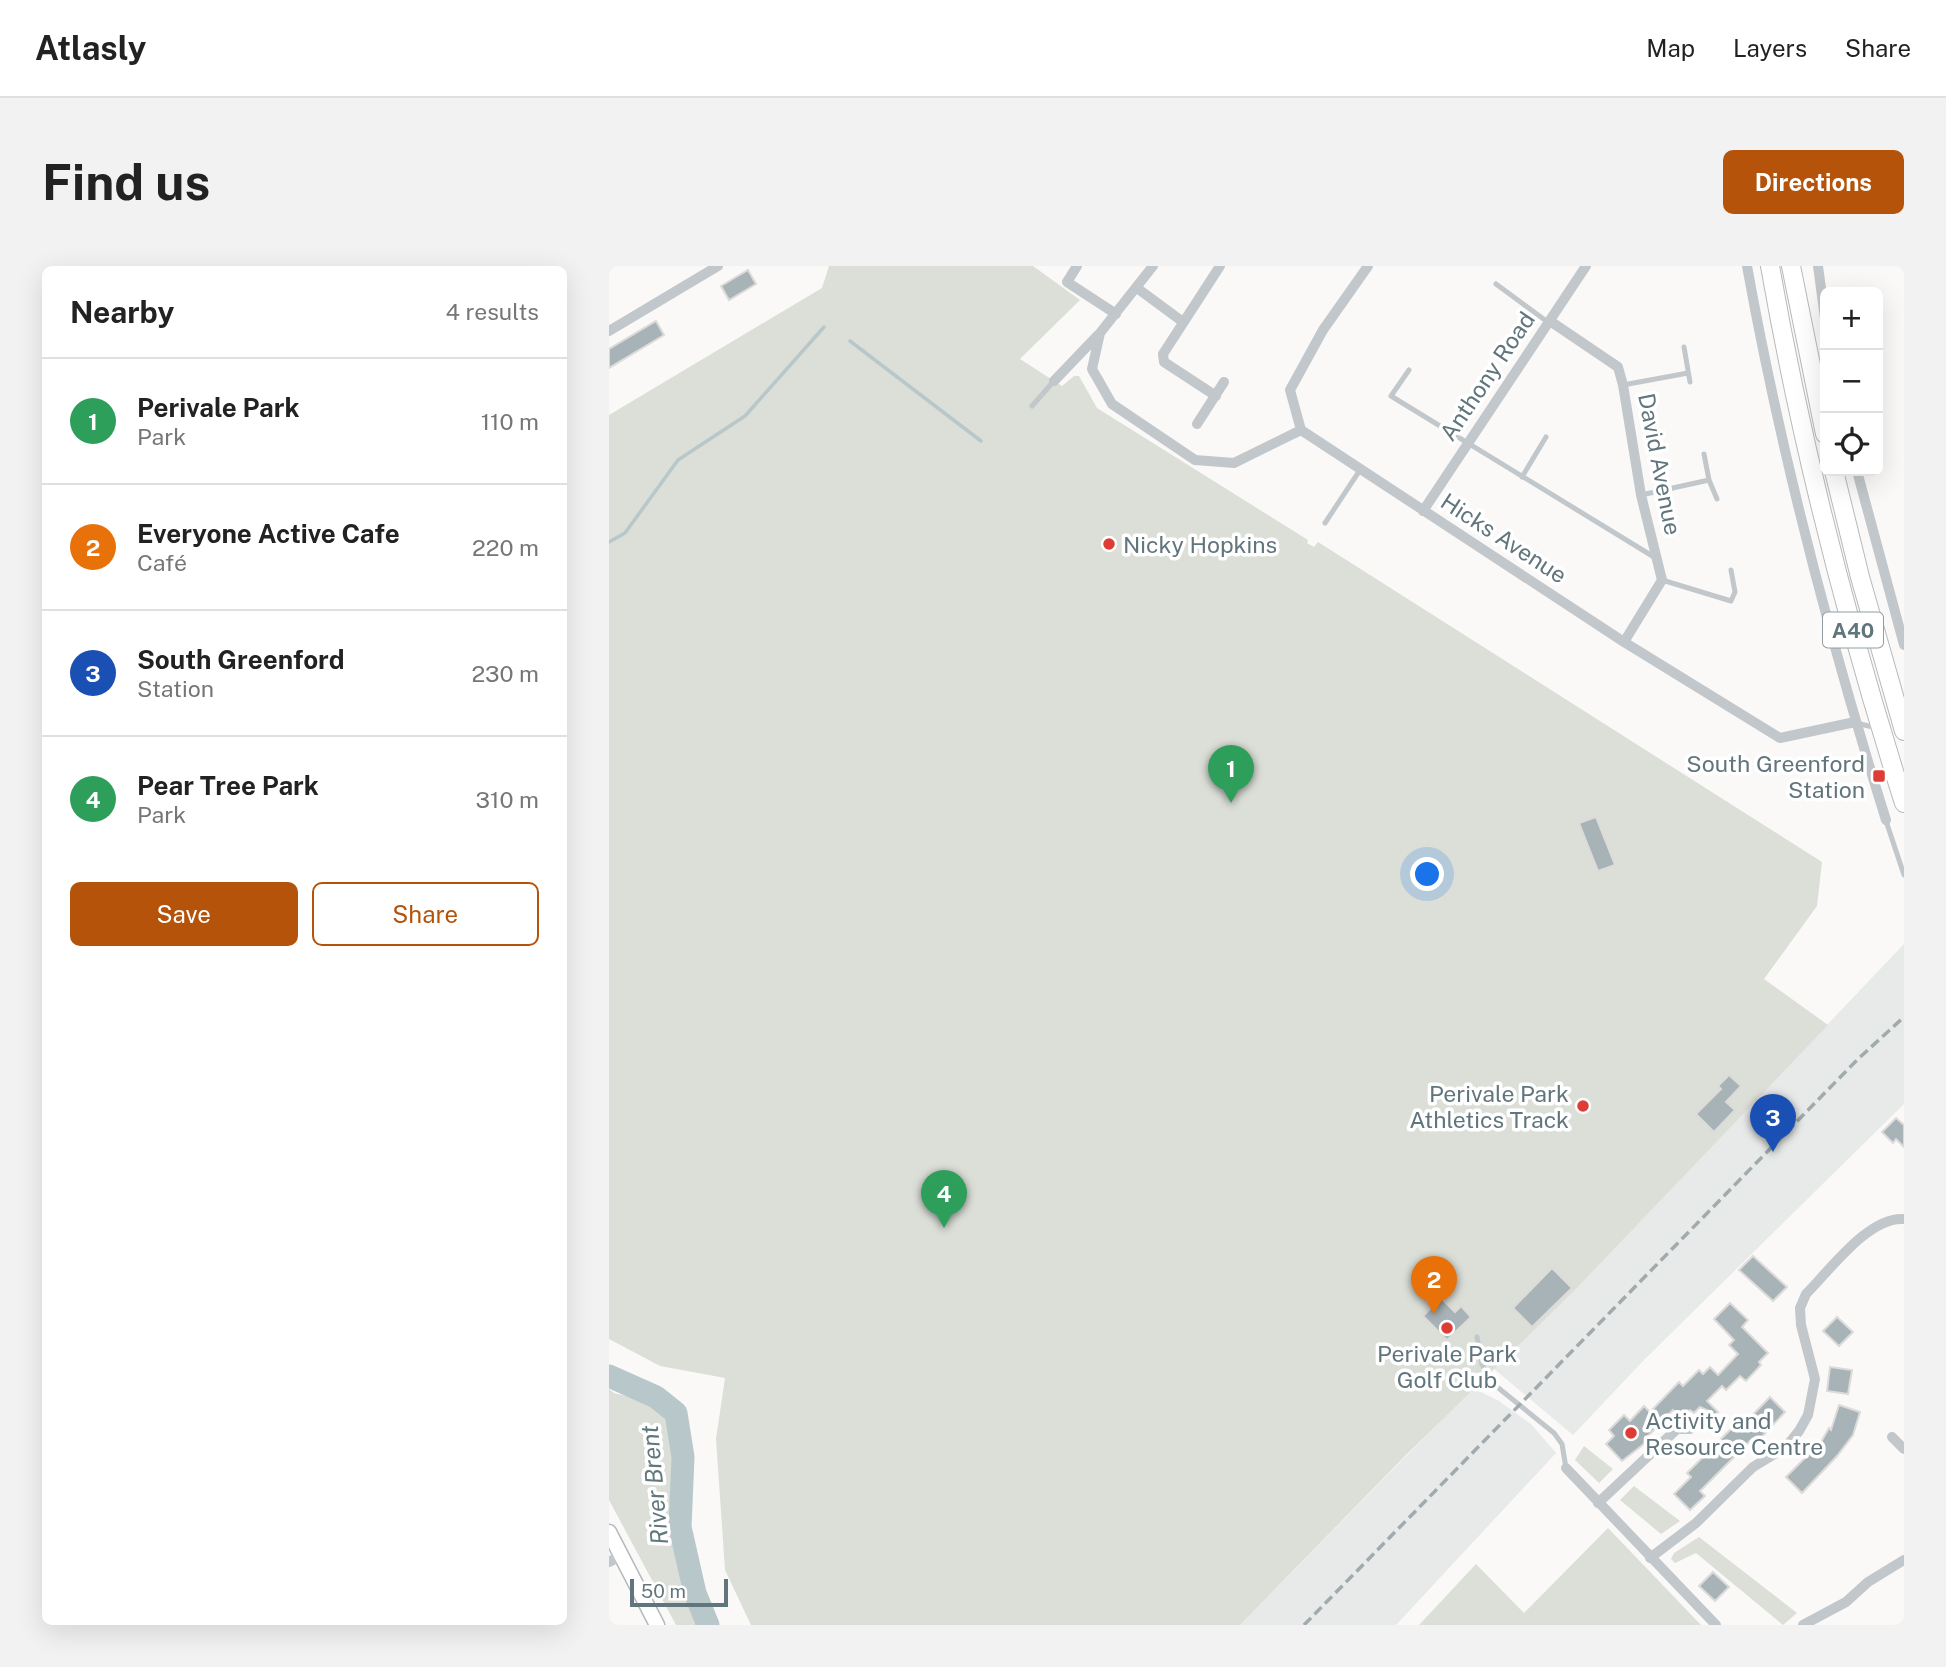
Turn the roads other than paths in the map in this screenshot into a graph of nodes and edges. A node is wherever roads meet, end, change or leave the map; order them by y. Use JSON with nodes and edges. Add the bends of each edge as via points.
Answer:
{"nodes":[{"id":1,"x":718,"y":266,"type":"edge"},
{"id":2,"x":1077,"y":266,"type":"edge"},
{"id":3,"x":1153,"y":266,"type":"edge"},
{"id":4,"x":1220,"y":266,"type":"edge"},
{"id":5,"x":1369,"y":266,"type":"edge"},
{"id":6,"x":1747,"y":266,"type":"edge"},
{"id":7,"x":1760,"y":266,"type":"edge"},
{"id":8,"x":1770,"y":266,"type":"edge"},
{"id":9,"x":1818,"y":266,"type":"edge"},
{"id":10,"x":1581,"y":268,"type":"edge"},
{"id":11,"x":1792,"y":269,"type":"edge"},
{"id":12,"x":1496,"y":284,"type":"dead end"},
{"id":13,"x":1821,"y":287,"type":"edge"},
{"id":14,"x":1137,"y":288,"type":"junction"},
{"id":15,"x":1116,"y":314,"type":"junction"},
{"id":16,"x":1780,"y":319,"type":"junction"},
{"id":17,"x":1183,"y":322,"type":"junction"},
{"id":18,"x":1549,"y":322,"type":"junction"},
{"id":19,"x":609,"y":331,"type":"edge"},
{"id":20,"x":1100,"y":333,"type":"junction"},
{"id":21,"x":1683,"y":347,"type":"dead end"},
{"id":22,"x":1409,"y":370,"type":"dead end"},
{"id":23,"x":1688,"y":373,"type":"junction"},
{"id":24,"x":1054,"y":381,"type":"joint"},
{"id":25,"x":1224,"y":382,"type":"dead end"},
{"id":26,"x":1690,"y":382,"type":"dead end"},
{"id":27,"x":1623,"y":385,"type":"junction"},
{"id":28,"x":1216,"y":396,"type":"junction"},
{"id":29,"x":1032,"y":406,"type":"dead end"},
{"id":30,"x":1821,"y":413,"type":"edge"},
{"id":31,"x":1197,"y":424,"type":"dead end"},
{"id":32,"x":1301,"y":430,"type":"junction"},
{"id":33,"x":1546,"y":437,"type":"dead end"},
{"id":34,"x":1467,"y":443,"type":"junction"},
{"id":35,"x":1704,"y":454,"type":"dead end"},
{"id":36,"x":1360,"y":470,"type":"junction"},
{"id":37,"x":1834,"y":476,"type":"edge"},
{"id":38,"x":1858,"y":476,"type":"edge"},
{"id":39,"x":1522,"y":477,"type":"junction"},
{"id":40,"x":1709,"y":480,"type":"junction"},
{"id":41,"x":1641,"y":495,"type":"junction"},
{"id":42,"x":1717,"y":499,"type":"dead end"},
{"id":43,"x":1423,"y":511,"type":"junction"},
{"id":44,"x":1325,"y":523,"type":"dead end"},
{"id":45,"x":1658,"y":560,"type":"junction"},
{"id":46,"x":1731,"y":569,"type":"dead end"},
{"id":47,"x":1662,"y":580,"type":"junction"},
{"id":48,"x":1624,"y":642,"type":"junction"},
{"id":49,"x":1904,"y":645,"type":"edge"},
{"id":50,"x":1855,"y":722,"type":"junction"},
{"id":51,"x":1880,"y":729,"type":"junction"},
{"id":52,"x":1904,"y":731,"type":"edge"},
{"id":53,"x":1904,"y":803,"type":"edge"},
{"id":54,"x":1886,"y":820,"type":"joint"},
{"id":55,"x":1904,"y":875,"type":"edge"},
{"id":56,"x":1904,"y":1219,"type":"edge"},
{"id":57,"x":1477,"y":1337,"type":"dead end"},
{"id":58,"x":1704,"y":1417,"type":"dead end"},
{"id":59,"x":1892,"y":1437,"type":"dead end"},
{"id":60,"x":1904,"y":1450,"type":"edge"},
{"id":61,"x":1566,"y":1468,"type":"joint"},
{"id":62,"x":1598,"y":1503,"type":"junction"},
{"id":63,"x":609,"y":1532,"type":"edge"},
{"id":64,"x":1650,"y":1558,"type":"junction"},
{"id":65,"x":615,"y":1559,"type":"edge"},
{"id":66,"x":1904,"y":1560,"type":"edge"},
{"id":67,"x":657,"y":1625,"type":"edge"},
{"id":68,"x":1716,"y":1625,"type":"edge"},
{"id":69,"x":1803,"y":1625,"type":"edge"}],
"edges":[{"from":1,"to":19,"type":"street"},
{"from":2,"to":15,"type":"street","via":[[1067,282]]},
{"from":3,"to":14,"type":"street"},
{"from":4,"to":17,"type":"street"},
{"from":5,"to":32,"type":"street","via":[[1323,330],[1290,390]]},
{"from":6,"to":50,"type":"street","via":[[1779,428]]},
{"from":7,"to":16,"type":"highway","number":"A40"},
{"from":8,"to":16,"type":"highway","number":"A40"},
{"from":9,"to":13,"type":"street"},
{"from":10,"to":18,"type":"street","name":"Anthony Road"},
{"from":11,"to":30,"type":"highway"},
{"from":12,"to":18,"type":"lane"},
{"from":14,"to":15,"type":"street"},
{"from":14,"to":17,"type":"street"},
{"from":15,"to":20,"type":"street"},
{"from":16,"to":51,"type":"highway","number":"A40","via":[[1840,585]]},
{"from":17,"to":28,"type":"street","via":[[1163,354],[1164,362]]},
{"from":18,"to":27,"type":"street","name":"David Avenue","via":[[1618,367]]},
{"from":18,"to":34,"type":"street","name":"Anthony Road"},
{"from":20,"to":24,"type":"street"},
{"from":20,"to":32,"type":"street","via":[[1092,369],[1112,404],[1195,460],[1234,464]]},
{"from":21,"to":23,"type":"lane"},
{"from":22,"to":34,"type":"lane","via":[[1391,396]]},
{"from":23,"to":26,"type":"lane"},
{"from":23,"to":27,"type":"lane"},
{"from":24,"to":29,"type":"lane"},
{"from":25,"to":28,"type":"street"},
{"from":27,"to":41,"type":"street","name":"David Avenue"},
{"from":28,"to":31,"type":"street"},
{"from":32,"to":36,"type":"street","name":"Hicks Avenue"},
{"from":33,"to":39,"type":"lane"},
{"from":34,"to":39,"type":"lane"},
{"from":34,"to":43,"type":"street","name":"Anthony Road"},
{"from":35,"to":40,"type":"lane"},
{"from":36,"to":43,"type":"street","name":"Hicks Avenue"},
{"from":36,"to":44,"type":"lane"},
{"from":37,"to":52,"type":"highway","number":"A40"},
{"from":38,"to":49,"type":"street"},
{"from":39,"to":45,"type":"lane"},
{"from":40,"to":41,"type":"lane"},
{"from":40,"to":42,"type":"lane"},
{"from":41,"to":45,"type":"street","name":"David Avenue"},
{"from":43,"to":48,"type":"street","name":"Hicks Avenue"},
{"from":45,"to":47,"type":"street","name":"David Avenue"},
{"from":46,"to":47,"type":"lane","via":[[1735,593],[1731,601]]},
{"from":47,"to":48,"type":"street"},
{"from":48,"to":50,"type":"street","name":"Hicks Avenue","via":[[1780,738]]},
{"from":50,"to":51,"type":"lane"},
{"from":50,"to":54,"type":"street"},
{"from":51,"to":53,"type":"highway","number":"A40"},
{"from":54,"to":55,"type":"lane"},
{"from":56,"to":64,"type":"street","via":[[1875,1224],[1806,1294],[1800,1308],[1801,1325],[1814,1387],[1799,1431],[1786,1447],[1752,1467],[1696,1523]]},
{"from":57,"to":61,"type":"lane","via":[[1490,1382],[1554,1433],[1562,1444]]},
{"from":58,"to":62,"type":"street","via":[[1691,1429],[1677,1429]]},
{"from":59,"to":60,"type":"street"},
{"from":61,"to":62,"type":"street"},
{"from":62,"to":64,"type":"street"},
{"from":63,"to":65,"type":"main road"},
{"from":64,"to":68,"type":"street"},
{"from":65,"to":67,"type":"main road"},
{"from":66,"to":69,"type":"street","via":[[1846,1602]]}]}
